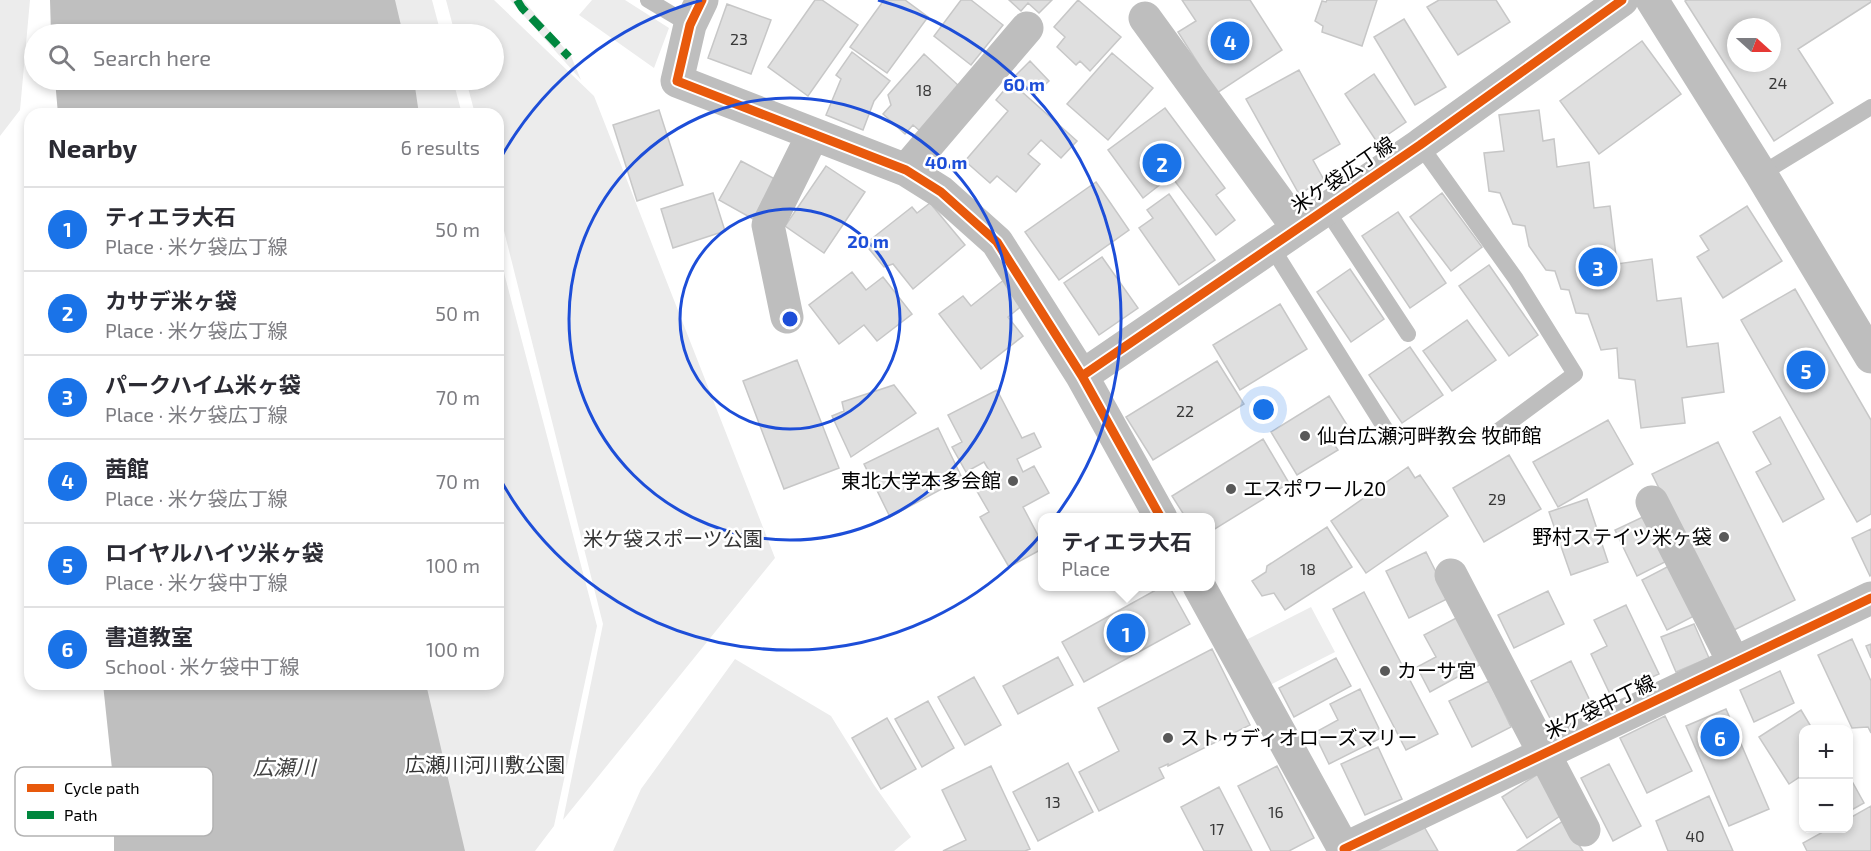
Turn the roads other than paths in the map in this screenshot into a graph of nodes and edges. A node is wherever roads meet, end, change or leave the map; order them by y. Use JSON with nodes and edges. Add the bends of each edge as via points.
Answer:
{"nodes":[{"id":1,"x":648,"y":0,"type":"edge"},
{"id":2,"x":1622,"y":0,"type":"edge"},
{"id":3,"x":1652,"y":0,"type":"edge"},
{"id":4,"x":696,"y":13,"type":"edge"},
{"id":5,"x":1145,"y":18,"type":"dead end"},
{"id":6,"x":1027,"y":28,"type":"dead end"},
{"id":7,"x":1871,"y":107,"type":"edge"},
{"id":8,"x":813,"y":134,"type":"junction"},
{"id":9,"x":1420,"y":145,"type":"junction"},
{"id":10,"x":906,"y":170,"type":"junction"},
{"id":11,"x":1761,"y":174,"type":"junction"},
{"id":12,"x":1326,"y":209,"type":"junction"},
{"id":13,"x":1298,"y":227,"type":"junction"},
{"id":14,"x":1271,"y":246,"type":"junction"},
{"id":15,"x":787,"y":316,"type":"dead end"},
{"id":16,"x":1408,"y":334,"type":"dead end"},
{"id":17,"x":1871,"y":357,"type":"edge"},
{"id":18,"x":1082,"y":376,"type":"junction"},
{"id":19,"x":1388,"y":433,"type":"dead end"},
{"id":20,"x":1490,"y":437,"type":"dead end"},
{"id":21,"x":1652,"y":502,"type":"dead end"},
{"id":22,"x":1158,"y":513,"type":"edge"},
{"id":23,"x":1451,"y":575,"type":"dead end"},
{"id":24,"x":1202,"y":591,"type":"edge"},
{"id":25,"x":1871,"y":598,"type":"edge"},
{"id":26,"x":1734,"y":663,"type":"junction"},
{"id":27,"x":1544,"y":754,"type":"junction"},
{"id":28,"x":1584,"y":830,"type":"dead end"},
{"id":29,"x":1345,"y":850,"type":"edge"}],
"edges":[{"from":1,"to":4,"type":"lane"},
{"from":2,"to":9,"type":"street","name":"米ケ袋広丁線"},
{"from":3,"to":11,"type":"street"},
{"from":4,"to":8,"type":"street","via":[[677,81]]},
{"from":5,"to":13,"type":"street"},
{"from":6,"to":10,"type":"street"},
{"from":7,"to":11,"type":"lane"},
{"from":8,"to":10,"type":"street"},
{"from":8,"to":15,"type":"street","via":[[768,225]]},
{"from":9,"to":12,"type":"street","name":"米ケ袋広丁線"},
{"from":9,"to":20,"type":"lane","via":[[1516,279],[1575,374]]},
{"from":10,"to":18,"type":"street","via":[[941,192],[997,242]]},
{"from":11,"to":17,"type":"street"},
{"from":12,"to":13,"type":"street","name":"米ケ袋広丁線"},
{"from":12,"to":16,"type":"lane"},
{"from":13,"to":14,"type":"street","name":"米ケ袋広丁線"},
{"from":14,"to":18,"type":"street","name":"米ケ袋広丁線"},
{"from":14,"to":19,"type":"lane"},
{"from":18,"to":22,"type":"street"},
{"from":21,"to":26,"type":"street"},
{"from":23,"to":27,"type":"street"},
{"from":24,"to":29,"type":"street"},
{"from":25,"to":26,"type":"street","name":"米ケ袋中丁線"},
{"from":26,"to":27,"type":"street","name":"米ケ袋中丁線"},
{"from":27,"to":28,"type":"street"},
{"from":27,"to":29,"type":"street","name":"米ケ袋中丁線"}]}
